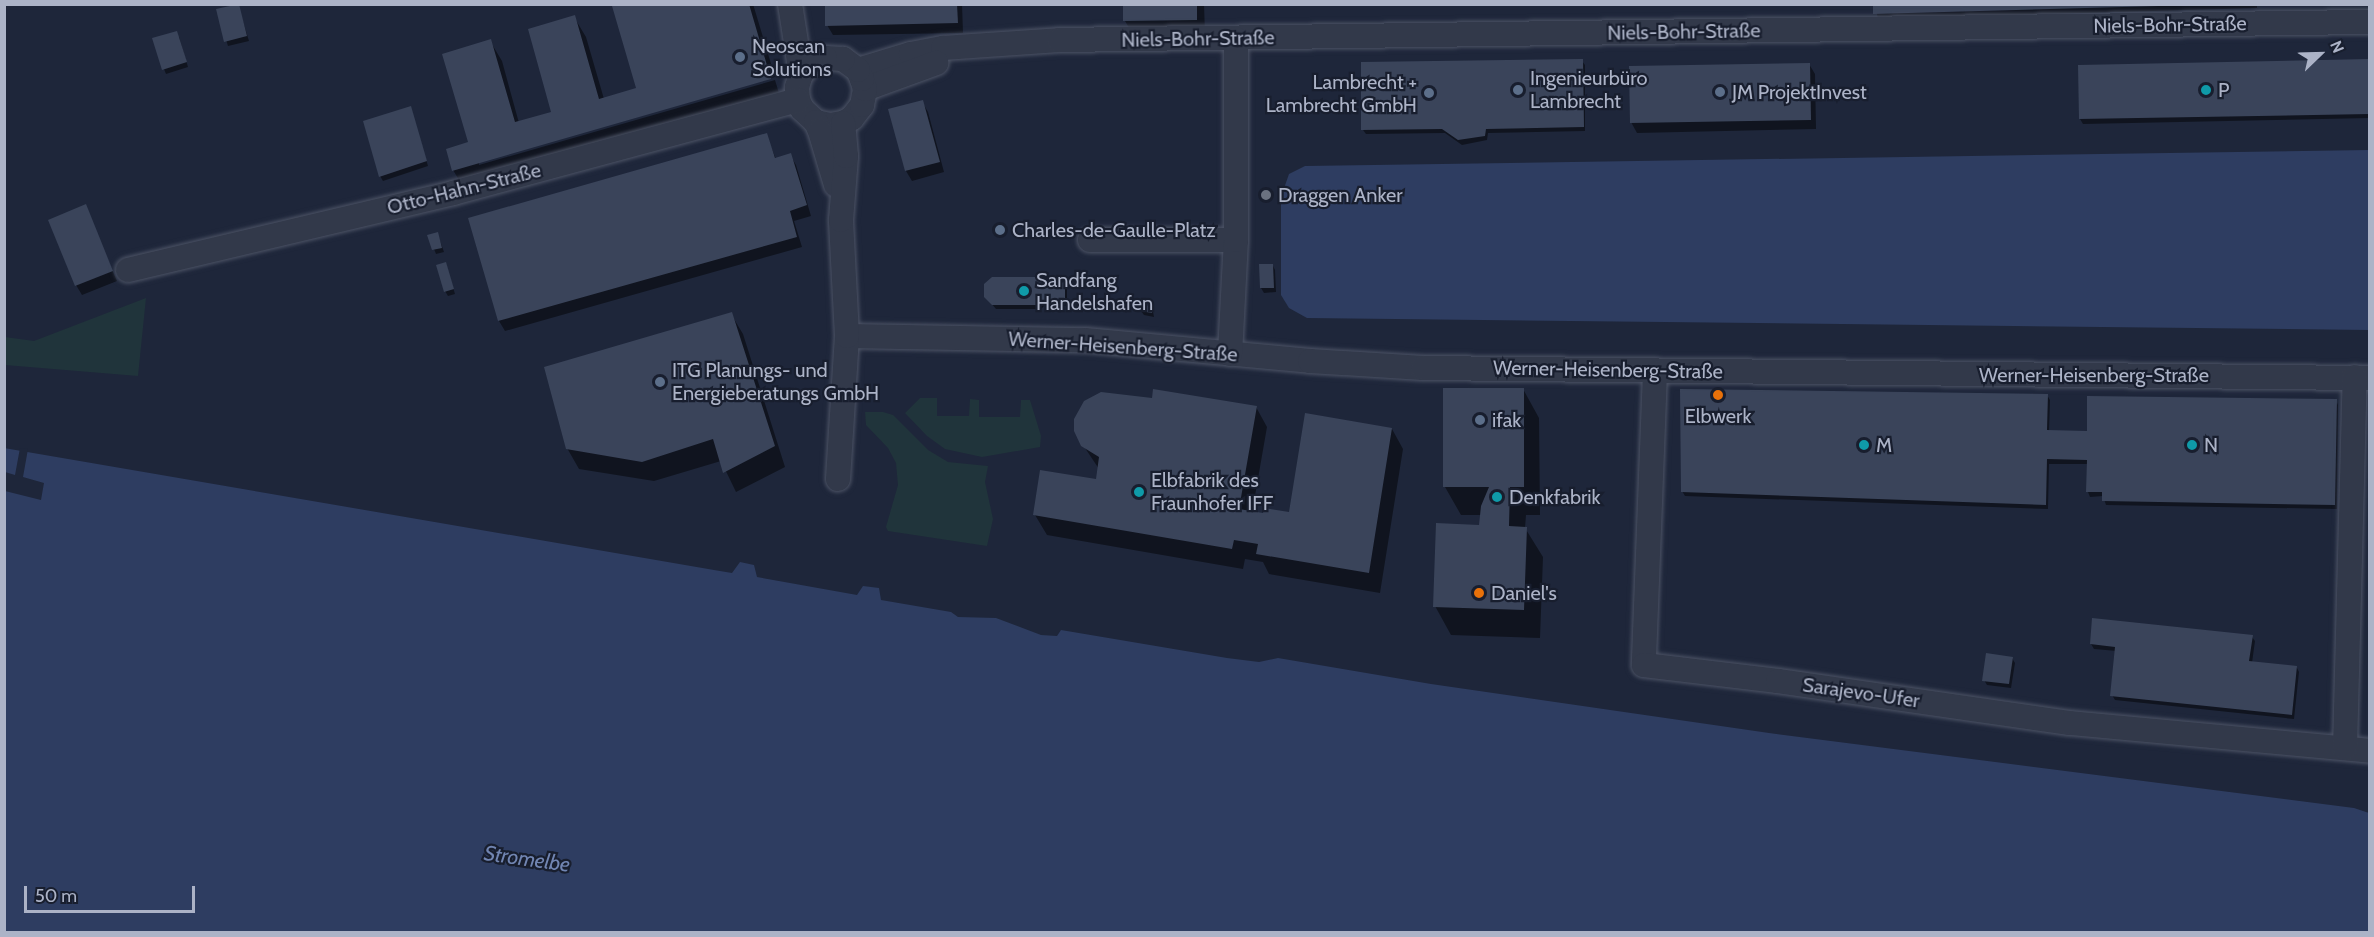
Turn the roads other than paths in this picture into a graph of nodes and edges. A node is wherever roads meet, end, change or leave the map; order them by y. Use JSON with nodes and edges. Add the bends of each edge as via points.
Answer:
{"nodes":[{"id":1,"x":792,"y":4,"type":"edge"},
{"id":2,"x":2370,"y":22,"type":"edge"},
{"id":3,"x":1236,"y":39,"type":"junction"},
{"id":4,"x":825,"y":58,"type":"junction"},
{"id":5,"x":801,"y":74,"type":"junction"},
{"id":6,"x":861,"y":80,"type":"junction"},
{"id":7,"x":798,"y":100,"type":"junction"},
{"id":8,"x":816,"y":122,"type":"junction"},
{"id":9,"x":843,"y":123,"type":"junction"},
{"id":10,"x":841,"y":220,"type":"junction"},
{"id":11,"x":1090,"y":240,"type":"dead end"},
{"id":12,"x":1236,"y":240,"type":"junction"},
{"id":13,"x":128,"y":270,"type":"dead end"},
{"id":14,"x":847,"y":336,"type":"junction"},
{"id":15,"x":1230,"y":354,"type":"junction"},
{"id":16,"x":1655,"y":372,"type":"junction"},
{"id":17,"x":2362,"y":377,"type":"edge"},
{"id":18,"x":838,"y":479,"type":"dead end"},
{"id":19,"x":2345,"y":748,"type":"junction"},
{"id":20,"x":2370,"y":751,"type":"edge"}],
"edges":[{"from":1,"to":4,"type":"street"},
{"from":1,"to":5,"type":"street"},
{"from":2,"to":3,"type":"street","name":"Niels-Bohr-Straße"},
{"from":3,"to":6,"type":"street","name":"Niels-Bohr-Straße","via":[[1059,40],[927,51]]},
{"from":3,"to":12,"type":"street"},
{"from":4,"to":5,"type":"street","via":[[811,63]]},
{"from":4,"to":6,"type":"street","via":[[843,59]]},
{"from":5,"to":7,"type":"street"},
{"from":6,"to":9,"type":"street","via":[[859,110]]},
{"from":7,"to":8,"type":"street"},
{"from":7,"to":13,"type":"street","name":"Otto-Hahn-Straße","via":[[453,193]]},
{"from":8,"to":9,"type":"street"},
{"from":8,"to":10,"type":"street","via":[[830,159]]},
{"from":9,"to":10,"type":"street","via":[[846,156]]},
{"from":10,"to":14,"type":"street"},
{"from":11,"to":12,"type":"street"},
{"from":12,"to":15,"type":"street"},
{"from":14,"to":15,"type":"street","name":"Werner-Heisenberg-Straße","via":[[1085,340]]},
{"from":14,"to":18,"type":"street"},
{"from":15,"to":16,"type":"street","name":"Werner-Heisenberg-Straße","via":[[1423,368]]},
{"from":16,"to":17,"type":"street","name":"Werner-Heisenberg-Straße"},
{"from":16,"to":19,"type":"street","name":"Sarajevo-Ufer","via":[[1644,665],[2070,723]]},
{"from":17,"to":19,"type":"street"},
{"from":19,"to":20,"type":"street","name":"Sarajevo-Ufer"}]}
